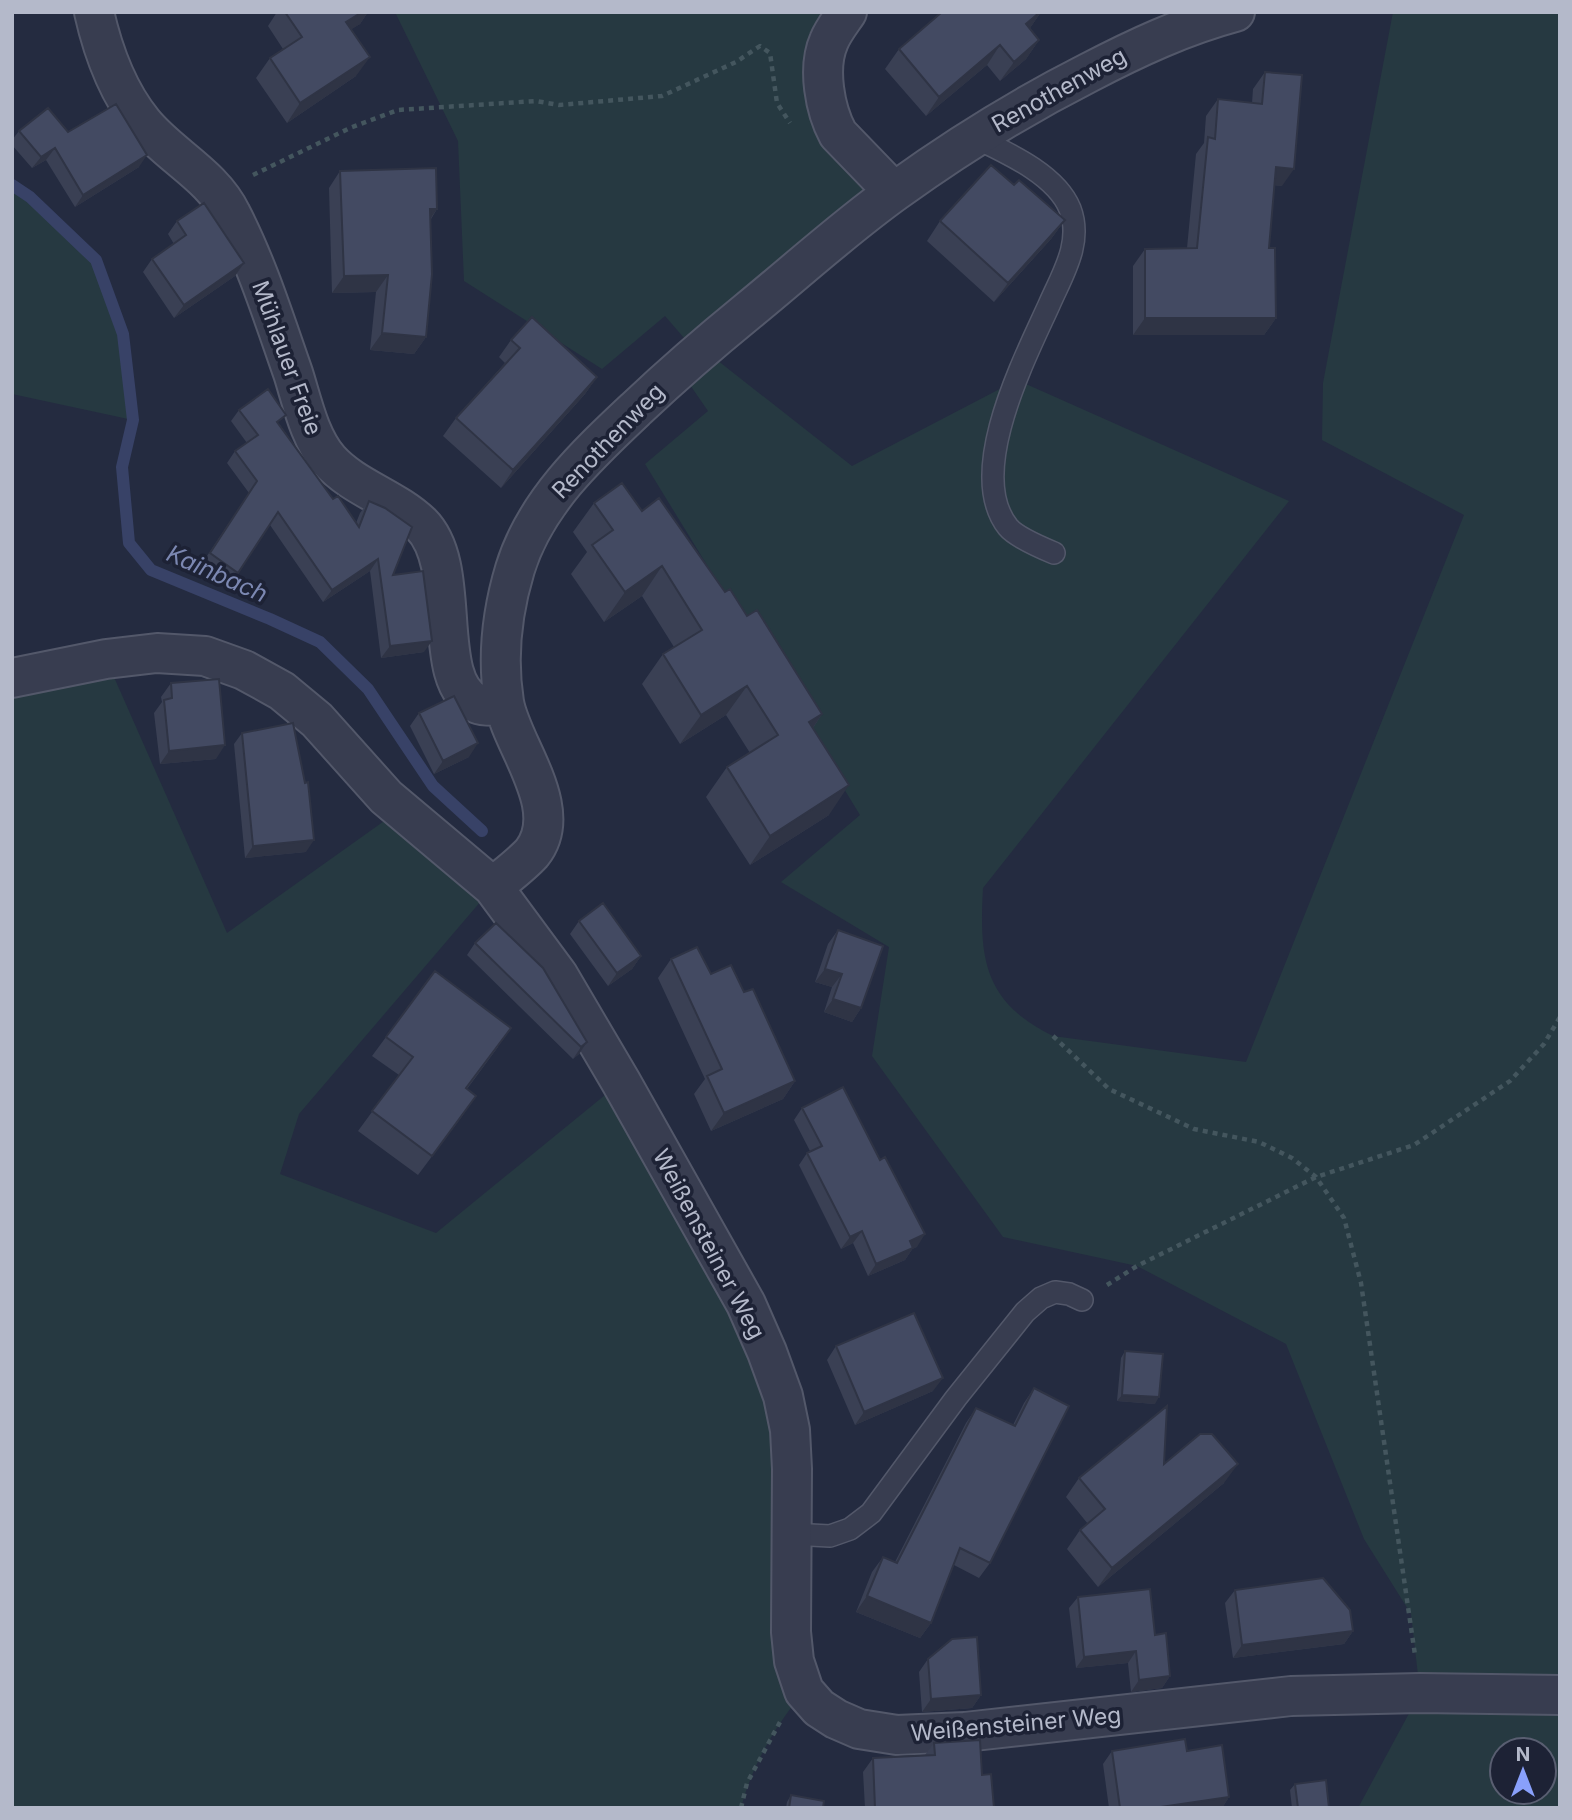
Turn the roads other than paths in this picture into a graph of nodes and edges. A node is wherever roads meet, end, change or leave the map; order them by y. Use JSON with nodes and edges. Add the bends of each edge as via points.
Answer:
{"nodes":[{"id":1,"x":94,"y":12,"type":"edge"},
{"id":2,"x":847,"y":12,"type":"edge"},
{"id":3,"x":1235,"y":12,"type":"edge"},
{"id":4,"x":974,"y":137,"type":"junction"},
{"id":5,"x":894,"y":192,"type":"junction"},
{"id":6,"x":1054,"y":554,"type":"dead end"},
{"id":7,"x":12,"y":678,"type":"edge"},
{"id":8,"x":504,"y":706,"type":"junction"},
{"id":9,"x":493,"y":887,"type":"junction"},
{"id":10,"x":1082,"y":1300,"type":"road end"},
{"id":11,"x":791,"y":1534,"type":"junction"},
{"id":12,"x":1560,"y":1695,"type":"edge"}],
"edges":[{"from":1,"to":8,"type":"street","name":"Mühlauer Freie","via":[[116,81],[144,123],[218,192],[231,214],[268,299],[315,437],[329,460],[411,515],[439,551],[452,668],[460,690],[479,704]]},
{"from":2,"to":5,"type":"street","via":[[828,42],[822,83],[838,134]]},
{"from":3,"to":4,"type":"street","name":"Renothenweg","via":[[1141,45]]},
{"from":4,"to":5,"type":"street","name":"Renothenweg"},
{"from":4,"to":6,"type":"lane","via":[[1020,159],[1055,187],[1069,207],[1075,228],[1072,252],[1017,380],[993,460],[997,505],[1008,528]]},
{"from":5,"to":8,"type":"street","name":"Renothenweg","via":[[702,348],[593,450],[553,495],[530,532],[503,618],[500,666]]},
{"from":7,"to":9,"type":"street","name":"Weißensteiner Weg","via":[[157,653],[205,656],[244,670],[282,691],[317,720],[386,797]]},
{"from":8,"to":9,"type":"street","name":"Renothenweg","via":[[542,803],[542,827],[533,851]]},
{"from":9,"to":11,"type":"street","name":"Weißensteiner Weg","via":[[558,975],[746,1304],[783,1396],[790,1430]]},
{"from":10,"to":11,"type":"lane","via":[[1055,1292],[1025,1312],[871,1513],[850,1529],[830,1536]]},
{"from":11,"to":12,"type":"street","name":"Weißensteiner Weg","via":[[791,1632],[804,1691],[819,1708],[859,1729],[897,1735],[965,1732],[1291,1696]]}]}
